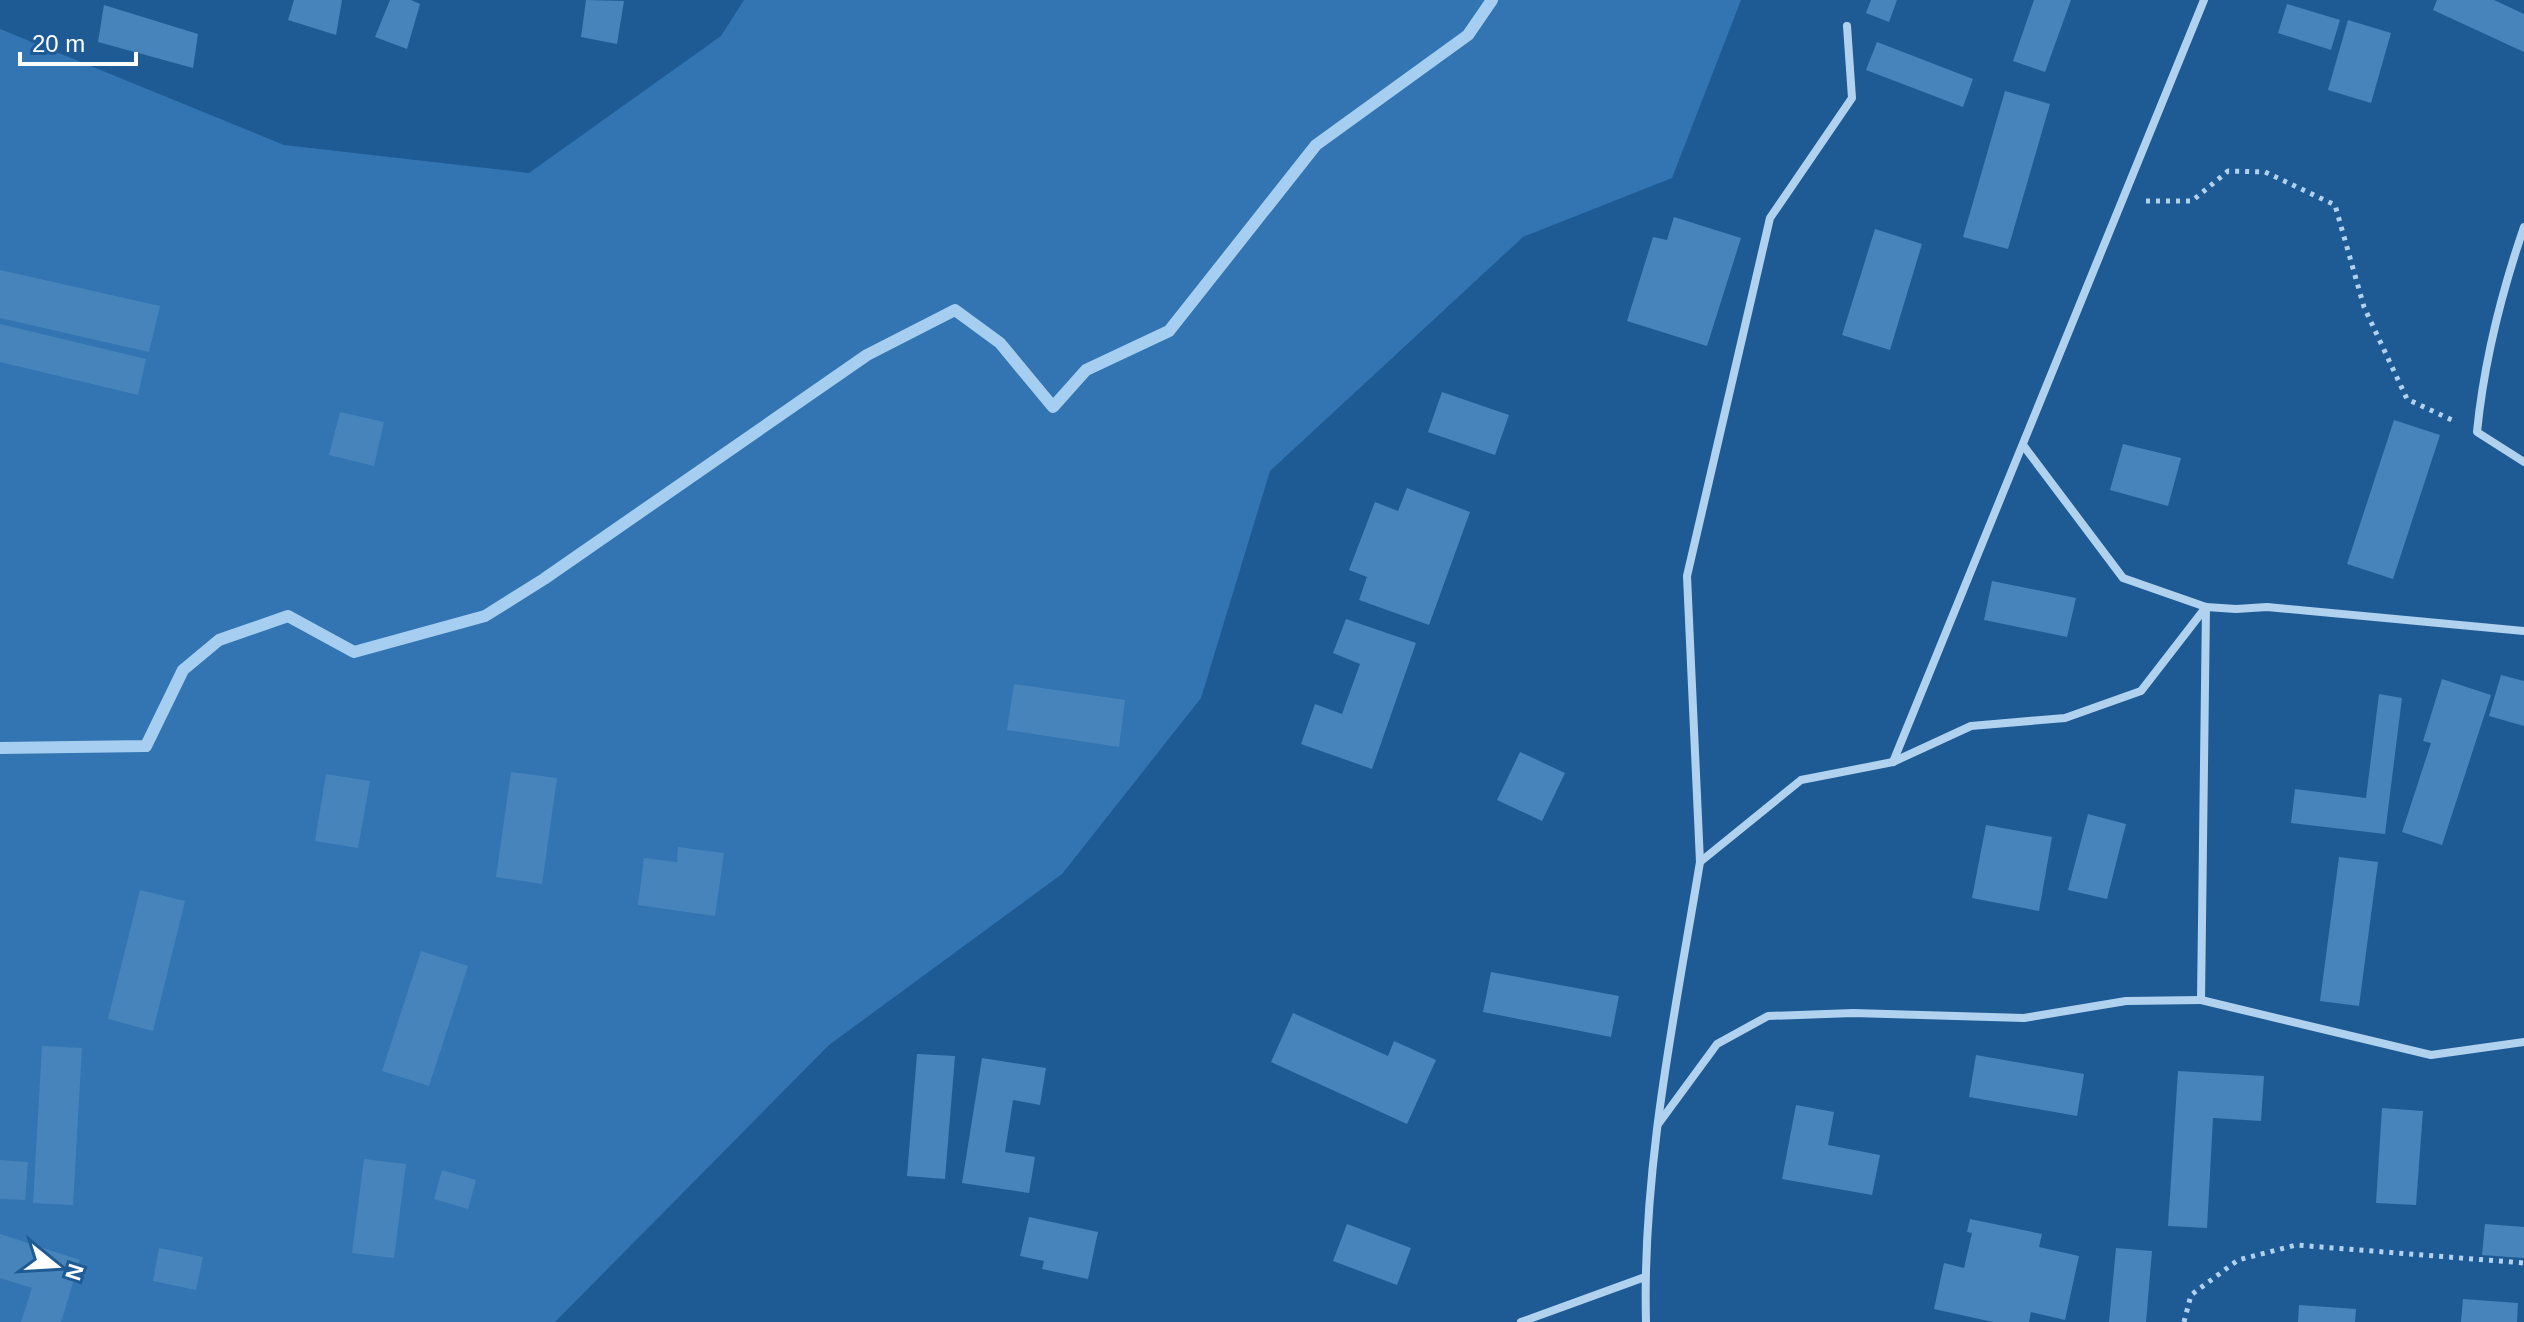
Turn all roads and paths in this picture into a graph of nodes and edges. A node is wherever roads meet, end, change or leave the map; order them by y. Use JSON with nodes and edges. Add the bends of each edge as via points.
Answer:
{"nodes":[{"id":1,"x":2204,"y":0,"type":"edge"},
{"id":2,"x":1847,"y":26,"type":"dead end"},
{"id":3,"x":2122,"y":201,"type":"junction"},
{"id":4,"x":2524,"y":227,"type":"edge"},
{"id":5,"x":2477,"y":432,"type":"junction"},
{"id":6,"x":2023,"y":445,"type":"junction"},
{"id":7,"x":2524,"y":462,"type":"edge"},
{"id":8,"x":2206,"y":607,"type":"junction"},
{"id":9,"x":2524,"y":631,"type":"edge"},
{"id":10,"x":1893,"y":762,"type":"junction"},
{"id":11,"x":1700,"y":862,"type":"junction"},
{"id":12,"x":2201,"y":1000,"type":"junction"},
{"id":13,"x":2524,"y":1042,"type":"edge"},
{"id":14,"x":1657,"y":1127,"type":"junction"},
{"id":15,"x":2524,"y":1263,"type":"edge"},
{"id":16,"x":1645,"y":1277,"type":"junction"},
{"id":17,"x":1521,"y":1322,"type":"edge"},
{"id":18,"x":1646,"y":1322,"type":"edge"},
{"id":19,"x":2184,"y":1322,"type":"edge"}],
"edges":[{"from":1,"to":3,"type":"street"},
{"from":2,"to":11,"type":"street","via":[[1852,98],[1770,218],[1687,576]]},
{"from":3,"to":5,"type":"path","via":[[2192,201],[2228,171],[2265,172],[2335,205],[2364,307],[2407,399]]},
{"from":3,"to":6,"type":"street"},
{"from":4,"to":5,"type":"street","via":[[2502,289]]},
{"from":5,"to":7,"type":"street"},
{"from":6,"to":8,"type":"street","via":[[2123,578]]},
{"from":6,"to":10,"type":"street"},
{"from":8,"to":9,"type":"street","via":[[2267,607]]},
{"from":8,"to":10,"type":"street","via":[[2141,691],[2065,718],[1971,726]]},
{"from":8,"to":12,"type":"street"},
{"from":10,"to":11,"type":"street","via":[[1801,780]]},
{"from":11,"to":14,"type":"street"},
{"from":12,"to":13,"type":"street","via":[[2431,1055]]},
{"from":12,"to":14,"type":"street","via":[[2126,1001],[2024,1018],[1768,1016],[1717,1044]]},
{"from":14,"to":16,"type":"street"},
{"from":15,"to":19,"type":"path","via":[[2296,1245],[2238,1260],[2191,1295]]},
{"from":16,"to":17,"type":"street"},
{"from":16,"to":18,"type":"street"}]}
